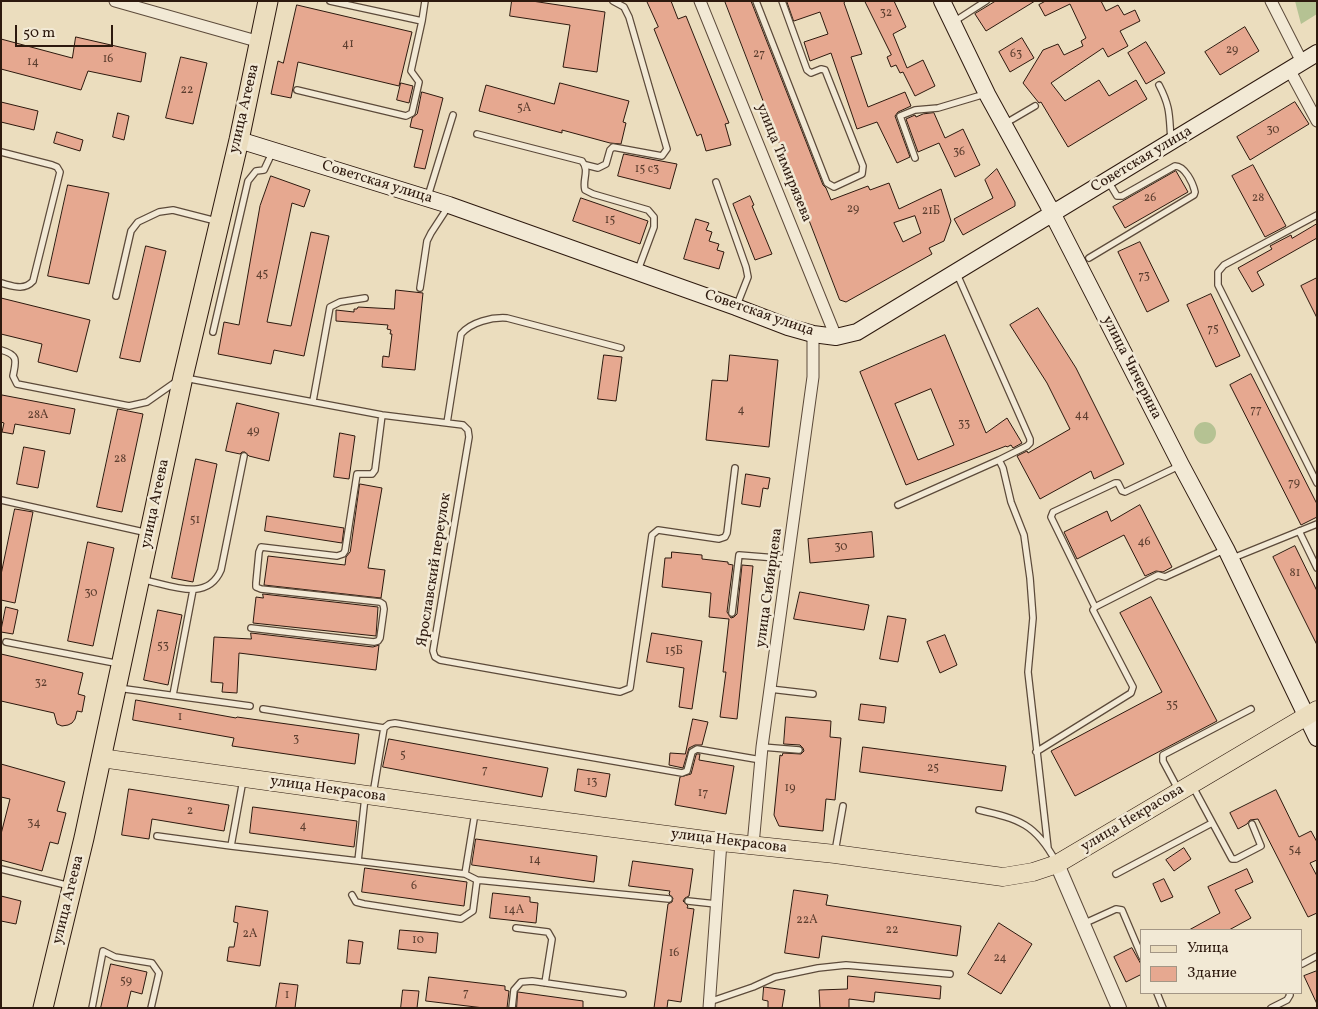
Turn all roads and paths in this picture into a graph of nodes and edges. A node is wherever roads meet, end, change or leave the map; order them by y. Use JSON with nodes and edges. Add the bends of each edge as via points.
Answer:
{"nodes":[{"id":1,"x":115,"y":1,"type":"edge"},
{"id":2,"x":268,"y":1,"type":"edge"},
{"id":3,"x":330,"y":1,"type":"edge"},
{"id":4,"x":425,"y":1,"type":"edge"},
{"id":5,"x":613,"y":1,"type":"edge"},
{"id":6,"x":700,"y":1,"type":"edge"},
{"id":7,"x":756,"y":1,"type":"edge"},
{"id":8,"x":782,"y":1,"type":"edge"},
{"id":9,"x":942,"y":1,"type":"edge"},
{"id":10,"x":986,"y":1,"type":"edge"},
{"id":11,"x":1271,"y":1,"type":"edge"},
{"id":12,"x":140,"y":5,"type":"edge"},
{"id":13,"x":422,"y":21,"type":"junction"},
{"id":14,"x":953,"y":22,"type":"junction"},
{"id":15,"x":260,"y":42,"type":"junction"},
{"id":16,"x":1317,"y":53,"type":"edge"},
{"id":17,"x":1296,"y":66,"type":"junction"},
{"id":18,"x":1159,"y":85,"type":"dead end"},
{"id":19,"x":297,"y":90,"type":"dead end"},
{"id":20,"x":987,"y":94,"type":"junction"},
{"id":21,"x":1035,"y":106,"type":"dead end"},
{"id":22,"x":452,"y":115,"type":"dead end"},
{"id":23,"x":1317,"y":121,"type":"edge"},
{"id":24,"x":1004,"y":124,"type":"junction"},
{"id":25,"x":477,"y":134,"type":"dead end"},
{"id":26,"x":239,"y":140,"type":"junction"},
{"id":27,"x":1171,"y":142,"type":"junction"},
{"id":28,"x":273,"y":151,"type":"junction"},
{"id":29,"x":1,"y":152,"type":"edge"},
{"id":30,"x":916,"y":158,"type":"dead end"},
{"id":31,"x":586,"y":165,"type":"junction"},
{"id":32,"x":1108,"y":181,"type":"junction"},
{"id":33,"x":716,"y":182,"type":"dead end"},
{"id":34,"x":428,"y":198,"type":"junction"},
{"id":35,"x":449,"y":205,"type":"junction"},
{"id":36,"x":1052,"y":214,"type":"junction"},
{"id":37,"x":1317,"y":215,"type":"edge"},
{"id":38,"x":218,"y":222,"type":"junction"},
{"id":39,"x":1089,"y":258,"type":"dead end"},
{"id":40,"x":637,"y":272,"type":"junction"},
{"id":41,"x":956,"y":272,"type":"junction"},
{"id":42,"x":1,"y":283,"type":"edge"},
{"id":43,"x":420,"y":288,"type":"dead end"},
{"id":44,"x":116,"y":296,"type":"dead end"},
{"id":45,"x":365,"y":298,"type":"dead end"},
{"id":46,"x":736,"y":307,"type":"junction"},
{"id":47,"x":213,"y":332,"type":"dead end"},
{"id":48,"x":813,"y":334,"type":"junction"},
{"id":49,"x":836,"y":337,"type":"junction"},
{"id":50,"x":622,"y":348,"type":"dead end"},
{"id":51,"x":1,"y":350,"type":"edge"},
{"id":52,"x":182,"y":377,"type":"junction"},
{"id":53,"x":313,"y":401,"type":"junction"},
{"id":54,"x":382,"y":415,"type":"junction"},
{"id":55,"x":447,"y":422,"type":"junction"},
{"id":56,"x":244,"y":456,"type":"dead end"},
{"id":57,"x":999,"y":460,"type":"junction"},
{"id":58,"x":1181,"y":465,"type":"junction"},
{"id":59,"x":735,"y":468,"type":"dead end"},
{"id":60,"x":1317,"y":484,"type":"edge"},
{"id":61,"x":1,"y":500,"type":"edge"},
{"id":62,"x":898,"y":505,"type":"dead end"},
{"id":63,"x":1317,"y":524,"type":"edge"},
{"id":64,"x":1298,"y":531,"type":"junction"},
{"id":65,"x":150,"y":533,"type":"junction"},
{"id":66,"x":1228,"y":554,"type":"junction"},
{"id":67,"x":789,"y":559,"type":"junction"},
{"id":68,"x":1317,"y":568,"type":"edge"},
{"id":69,"x":139,"y":578,"type":"junction"},
{"id":70,"x":193,"y":590,"type":"junction"},
{"id":71,"x":1095,"y":607,"type":"junction"},
{"id":72,"x":732,"y":613,"type":"dead end"},
{"id":73,"x":252,"y":628,"type":"dead end"},
{"id":74,"x":6,"y":642,"type":"dead end"},
{"id":75,"x":122,"y":665,"type":"junction"},
{"id":76,"x":117,"y":687,"type":"junction"},
{"id":77,"x":770,"y":689,"type":"junction"},
{"id":78,"x":813,"y":694,"type":"dead end"},
{"id":79,"x":173,"y":695,"type":"junction"},
{"id":80,"x":250,"y":706,"type":"dead end"},
{"id":81,"x":263,"y":709,"type":"dead end"},
{"id":82,"x":1250,"y":709,"type":"dead end"},
{"id":83,"x":1311,"y":713,"type":"edge"},
{"id":84,"x":384,"y":728,"type":"junction"},
{"id":85,"x":1317,"y":738,"type":"edge"},
{"id":86,"x":762,"y":747,"type":"junction"},
{"id":87,"x":799,"y":750,"type":"dead end"},
{"id":88,"x":1036,"y":752,"type":"junction"},
{"id":89,"x":101,"y":758,"type":"junction"},
{"id":90,"x":761,"y":760,"type":"junction"},
{"id":91,"x":244,"y":778,"type":"junction"},
{"id":92,"x":1185,"y":787,"type":"junction"},
{"id":93,"x":369,"y":796,"type":"junction"},
{"id":94,"x":843,"y":806,"type":"dead end"},
{"id":95,"x":475,"y":810,"type":"junction"},
{"id":96,"x":979,"y":810,"type":"dead end"},
{"id":97,"x":1212,"y":823,"type":"junction"},
{"id":98,"x":1252,"y":824,"type":"dead end"},
{"id":99,"x":157,"y":836,"type":"dead end"},
{"id":100,"x":720,"y":842,"type":"junction"},
{"id":101,"x":754,"y":845,"type":"junction"},
{"id":102,"x":231,"y":846,"type":"junction"},
{"id":103,"x":1048,"y":848,"type":"junction"},
{"id":104,"x":835,"y":854,"type":"junction"},
{"id":105,"x":358,"y":861,"type":"junction"},
{"id":106,"x":1057,"y":864,"type":"junction"},
{"id":107,"x":1,"y":869,"type":"edge"},
{"id":108,"x":465,"y":874,"type":"junction"},
{"id":109,"x":1116,"y":874,"type":"dead end"},
{"id":110,"x":477,"y":880,"type":"junction"},
{"id":111,"x":72,"y":887,"type":"junction"},
{"id":112,"x":352,"y":895,"type":"dead end"},
{"id":113,"x":668,"y":899,"type":"dead end"},
{"id":114,"x":688,"y":901,"type":"dead end"},
{"id":115,"x":716,"y":904,"type":"junction"},
{"id":116,"x":1083,"y":924,"type":"junction"},
{"id":117,"x":516,"y":928,"type":"dead end"},
{"id":118,"x":1140,"y":952,"type":"edge"},
{"id":119,"x":1317,"y":956,"type":"edge"},
{"id":120,"x":1303,"y":963,"type":"edge"},
{"id":121,"x":950,"y":974,"type":"dead end"},
{"id":122,"x":545,"y":983,"type":"junction"},
{"id":123,"x":623,"y":994,"type":"dead end"},
{"id":124,"x":1157,"y":994,"type":"edge"},
{"id":125,"x":1290,"y":994,"type":"edge"},
{"id":126,"x":709,"y":1005,"type":"edge"},
{"id":127,"x":43,"y":1008,"type":"edge"},
{"id":128,"x":92,"y":1008,"type":"edge"},
{"id":129,"x":151,"y":1008,"type":"edge"},
{"id":130,"x":512,"y":1008,"type":"edge"},
{"id":131,"x":1120,"y":1008,"type":"edge"},
{"id":132,"x":1163,"y":1008,"type":"edge"},
{"id":133,"x":1271,"y":1008,"type":"edge"}],
"edges":[{"from":1,"to":12,"type":"street"},
{"from":2,"to":15,"type":"highway","name":"улица Агеева"},
{"from":3,"to":13,"type":"lane"},
{"from":4,"to":13,"type":"lane"},
{"from":5,"to":31,"type":"lane","via":[[624,7],[629,17],[667,149],[662,156],[613,147],[606,164],[598,168]]},
{"from":6,"to":49,"type":"street","name":"улица Тимирязева"},
{"from":7,"to":8,"type":"lane","via":[[827,183],[834,187],[862,174],[863,166],[825,70],[811,73],[807,70]]},
{"from":9,"to":14,"type":"main road","name":"улица Чичерина"},
{"from":10,"to":14,"type":"lane"},
{"from":11,"to":17,"type":"street"},
{"from":12,"to":15,"type":"street"},
{"from":13,"to":19,"type":"lane","via":[[411,71],[419,82],[412,113],[406,116]]},
{"from":14,"to":20,"type":"main road","name":"улица Чичерина"},
{"from":15,"to":26,"type":"highway","name":"улица Агеева"},
{"from":16,"to":17,"type":"main road","name":"Советская улица"},
{"from":17,"to":23,"type":"street"},
{"from":17,"to":27,"type":"main road","name":"Советская улица"},
{"from":18,"to":27,"type":"lane","via":[[1169,109]]},
{"from":20,"to":24,"type":"main road","name":"улица Чичерина"},
{"from":20,"to":30,"type":"lane","via":[[900,116]]},
{"from":21,"to":24,"type":"lane"},
{"from":22,"to":34,"type":"lane"},
{"from":24,"to":36,"type":"main road","name":"улица Чичерина"},
{"from":25,"to":31,"type":"lane","via":[[582,161]]},
{"from":26,"to":28,"type":"main road","name":"Советская улица"},
{"from":26,"to":38,"type":"highway","name":"улица Агеева"},
{"from":27,"to":32,"type":"main road","name":"Советская улица"},
{"from":28,"to":34,"type":"main road","name":"Советская улица"},
{"from":28,"to":47,"type":"lane","via":[[264,170],[256,171],[248,181]]},
{"from":29,"to":42,"type":"lane","via":[[52,165],[60,172],[33,281],[22,288]]},
{"from":31,"to":40,"type":"lane","via":[[585,190],[648,210],[654,217],[654,227]]},
{"from":32,"to":36,"type":"main road","name":"Советская улица"},
{"from":32,"to":39,"type":"lane","via":[[1117,196],[1122,196],[1179,166],[1195,192]]},
{"from":33,"to":46,"type":"lane","via":[[748,277]]},
{"from":34,"to":35,"type":"main road","name":"Советская улица"},
{"from":35,"to":40,"type":"main road","name":"Советская улица"},
{"from":35,"to":43,"type":"lane","via":[[427,241]]},
{"from":36,"to":41,"type":"main road","name":"Советская улица"},
{"from":36,"to":58,"type":"main road","name":"улица Чичерина"},
{"from":37,"to":60,"type":"lane","via":[[1224,265],[1218,272],[1218,285]]},
{"from":38,"to":44,"type":"lane","via":[[173,210],[159,212],[138,222],[131,231]]},
{"from":38,"to":52,"type":"highway","name":"улица Агеева"},
{"from":40,"to":46,"type":"main road","name":"Советская улица"},
{"from":41,"to":49,"type":"main road","name":"Советская улица","via":[[857,332]]},
{"from":41,"to":57,"type":"lane","via":[[1030,439],[1027,446]]},
{"from":45,"to":53,"type":"lane","via":[[330,307]]},
{"from":46,"to":48,"type":"main road","name":"Советская улица"},
{"from":48,"to":49,"type":"main road","name":"Советская улица"},
{"from":48,"to":67,"type":"street","name":"улица Сибирцева","via":[[813,377]]},
{"from":50,"to":55,"type":"lane","via":[[507,318],[467,326],[461,334]]},
{"from":51,"to":52,"type":"lane","via":[[15,357],[13,376],[18,384],[129,406],[147,402]]},
{"from":52,"to":53,"type":"lane","name":"Ярославский переулок"},
{"from":52,"to":65,"type":"highway","name":"улица Агеева"},
{"from":53,"to":54,"type":"lane","name":"Ярославский переулок"},
{"from":54,"to":55,"type":"lane","name":"Ярославский переулок"},
{"from":54,"to":73,"type":"lane","via":[[375,470],[372,474],[358,474],[343,554],[337,556],[261,547],[256,583],[261,590],[380,602],[384,609],[380,638],[374,642]]},
{"from":55,"to":59,"type":"lane","name":"Ярославский переулок","via":[[463,425],[469,437],[433,651],[435,657],[620,692],[630,688],[652,535],[658,530],[719,539],[725,537]]},
{"from":56,"to":70,"type":"lane","via":[[221,570],[213,583]]},
{"from":57,"to":62,"type":"lane"},
{"from":57,"to":88,"type":"lane","via":[[1010,502],[1024,535],[1030,578],[1033,618],[1028,672]]},
{"from":58,"to":66,"type":"main road","name":"улица Чичерина"},
{"from":58,"to":71,"type":"lane","via":[[1126,492],[1115,482],[1053,512],[1051,517]]},
{"from":61,"to":65,"type":"lane"},
{"from":63,"to":64,"type":"lane"},
{"from":64,"to":66,"type":"lane"},
{"from":64,"to":68,"type":"lane"},
{"from":65,"to":69,"type":"highway","name":"улица Агеева"},
{"from":66,"to":71,"type":"lane","via":[[1165,577],[1158,575]]},
{"from":66,"to":83,"type":"main road","name":"улица Чичерина"},
{"from":67,"to":72,"type":"lane","via":[[739,555]]},
{"from":67,"to":77,"type":"street","name":"улица Сибирцева"},
{"from":69,"to":70,"type":"lane"},
{"from":69,"to":75,"type":"highway","name":"улица Агеева"},
{"from":70,"to":79,"type":"lane"},
{"from":71,"to":88,"type":"lane","via":[[1093,610],[1133,687],[1131,693]]},
{"from":74,"to":75,"type":"lane"},
{"from":75,"to":76,"type":"highway","name":"улица Агеева"},
{"from":76,"to":79,"type":"lane"},
{"from":76,"to":89,"type":"highway","name":"улица Агеева"},
{"from":77,"to":78,"type":"lane"},
{"from":77,"to":86,"type":"street","name":"улица Сибирцева"},
{"from":79,"to":80,"type":"lane"},
{"from":81,"to":84,"type":"lane"},
{"from":82,"to":92,"type":"lane","via":[[1163,756],[1163,761]]},
{"from":83,"to":85,"type":"main road","name":"улица Чичерина"},
{"from":83,"to":92,"type":"main road","name":"улица Некрасова"},
{"from":84,"to":90,"type":"lane","via":[[395,722],[682,773],[687,771],[692,752],[697,749]]},
{"from":84,"to":93,"type":"lane"},
{"from":86,"to":87,"type":"lane"},
{"from":86,"to":90,"type":"street","name":"улица Сибирцева"},
{"from":88,"to":103,"type":"lane"},
{"from":89,"to":91,"type":"main road","name":"улица Некрасова"},
{"from":89,"to":111,"type":"highway","name":"улица Агеева"},
{"from":90,"to":101,"type":"street","name":"улица Сибирцева"},
{"from":91,"to":93,"type":"main road","name":"улица Некрасова"},
{"from":91,"to":102,"type":"lane"},
{"from":92,"to":97,"type":"lane"},
{"from":92,"to":106,"type":"main road","name":"улица Некрасова"},
{"from":93,"to":95,"type":"main road","name":"улица Некрасова"},
{"from":93,"to":105,"type":"lane"},
{"from":94,"to":104,"type":"lane"},
{"from":95,"to":100,"type":"main road","name":"улица Некрасова"},
{"from":95,"to":108,"type":"lane"},
{"from":96,"to":103,"type":"lane","via":[[1026,824]]},
{"from":97,"to":98,"type":"lane","via":[[1230,856],[1236,859],[1261,846]]},
{"from":97,"to":109,"type":"lane"},
{"from":99,"to":102,"type":"lane"},
{"from":100,"to":101,"type":"main road","name":"улица Некрасова"},
{"from":100,"to":115,"type":"street"},
{"from":101,"to":104,"type":"main road","name":"улица Некрасова"},
{"from":102,"to":105,"type":"lane"},
{"from":103,"to":106,"type":"lane"},
{"from":104,"to":106,"type":"main road","name":"улица Некрасова","via":[[1003,877]]},
{"from":105,"to":108,"type":"lane"},
{"from":106,"to":116,"type":"street"},
{"from":107,"to":111,"type":"lane"},
{"from":108,"to":110,"type":"lane"},
{"from":110,"to":112,"type":"lane","via":[[473,912],[461,919],[364,904],[356,902]]},
{"from":110,"to":113,"type":"lane"},
{"from":111,"to":127,"type":"highway","name":"улица Агеева"},
{"from":114,"to":115,"type":"lane"},
{"from":115,"to":126,"type":"street"},
{"from":116,"to":118,"type":"lane","via":[[1116,909],[1122,910]]},
{"from":116,"to":131,"type":"street"},
{"from":117,"to":122,"type":"lane","via":[[548,932],[552,939]]},
{"from":119,"to":120,"type":"lane"},
{"from":121,"to":126,"type":"lane","via":[[831,966],[775,976]]},
{"from":122,"to":123,"type":"lane"},
{"from":122,"to":130,"type":"lane","via":[[521,982],[514,990]]},
{"from":124,"to":132,"type":"lane"},
{"from":125,"to":133,"type":"lane","via":[[1287,1000]]},
{"from":128,"to":129,"type":"lane","via":[[103,950],[115,957],[152,964],[159,973]]}]}
